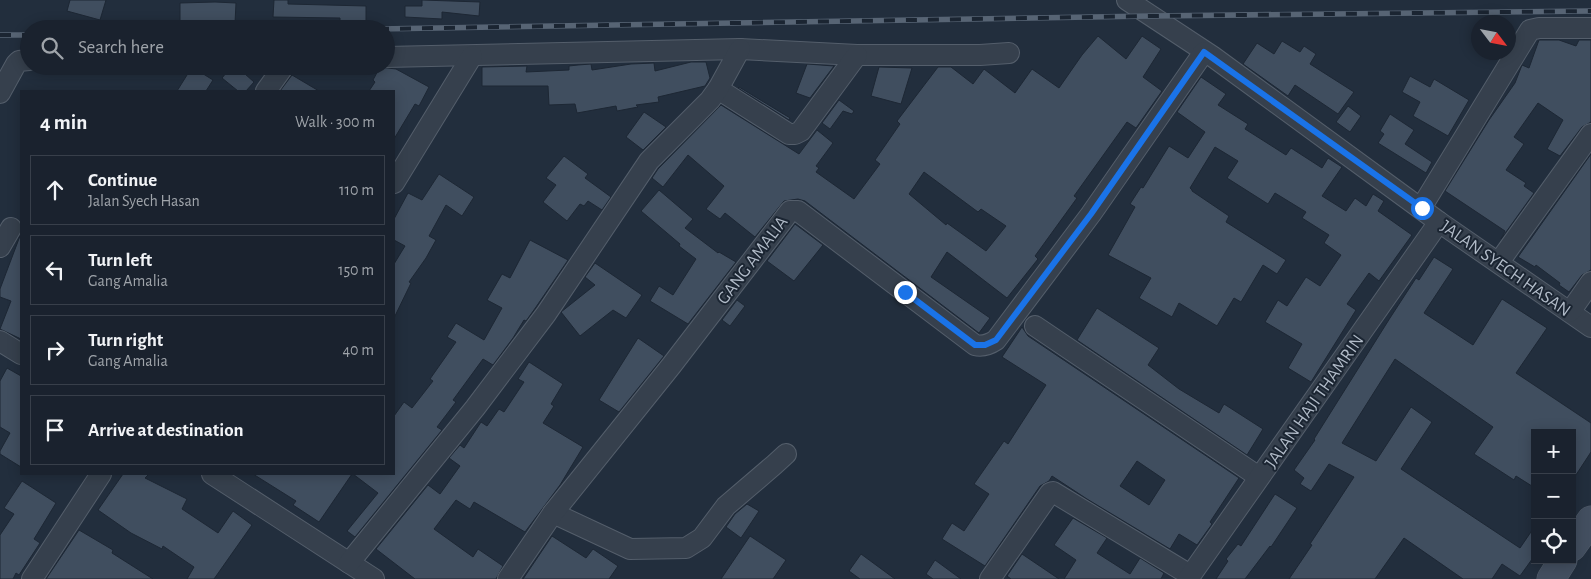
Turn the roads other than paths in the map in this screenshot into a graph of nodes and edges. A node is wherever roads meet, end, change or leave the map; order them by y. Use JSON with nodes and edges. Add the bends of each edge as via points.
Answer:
{"nodes":[{"id":1,"x":1128,"y":0,"type":"edge"},
{"id":2,"x":1591,"y":28,"type":"edge"},
{"id":3,"x":740,"y":49,"type":"junction"},
{"id":4,"x":1009,"y":52,"type":"dead end"},
{"id":5,"x":1204,"y":52,"type":"junction"},
{"id":6,"x":857,"y":55,"type":"junction"},
{"id":7,"x":472,"y":56,"type":"junction"},
{"id":8,"x":395,"y":58,"type":"edge"},
{"id":9,"x":20,"y":61,"type":"edge"},
{"id":10,"x":278,"y":75,"type":"edge"},
{"id":11,"x":718,"y":89,"type":"junction"},
{"id":12,"x":267,"y":90,"type":"edge"},
{"id":13,"x":0,"y":93,"type":"edge"},
{"id":14,"x":1591,"y":134,"type":"edge"},
{"id":15,"x":395,"y":182,"type":"edge"},
{"id":16,"x":1422,"y":208,"type":"junction"},
{"id":17,"x":1439,"y":222,"type":"junction"},
{"id":18,"x":11,"y":228,"type":"dead end"},
{"id":19,"x":0,"y":247,"type":"edge"},
{"id":20,"x":1499,"y":262,"type":"junction"},
{"id":21,"x":1591,"y":282,"type":"edge"},
{"id":22,"x":1570,"y":312,"type":"junction"},
{"id":23,"x":1035,"y":326,"type":"dead end"},
{"id":24,"x":1591,"y":326,"type":"edge"},
{"id":25,"x":0,"y":340,"type":"edge"},
{"id":26,"x":20,"y":353,"type":"edge"},
{"id":27,"x":786,"y":454,"type":"dead end"},
{"id":28,"x":100,"y":475,"type":"edge"},
{"id":29,"x":214,"y":475,"type":"edge"},
{"id":30,"x":1260,"y":477,"type":"junction"},
{"id":31,"x":553,"y":513,"type":"junction"},
{"id":32,"x":1590,"y":523,"type":"edge"},
{"id":33,"x":1576,"y":542,"type":"edge"},
{"id":34,"x":349,"y":563,"type":"junction"},
{"id":35,"x":1560,"y":564,"type":"edge"},
{"id":36,"x":1189,"y":577,"type":"edge"},
{"id":37,"x":32,"y":579,"type":"edge"},
{"id":38,"x":374,"y":579,"type":"edge"},
{"id":39,"x":508,"y":579,"type":"edge"},
{"id":40,"x":990,"y":579,"type":"edge"},
{"id":41,"x":1551,"y":579,"type":"edge"}],
"edges":[{"from":1,"to":5,"type":"street","name":"JALAN SYECH HASAN"},
{"from":2,"to":16,"type":"street","via":[[1530,30]]},
{"from":3,"to":6,"type":"street"},
{"from":3,"to":7,"type":"street"},
{"from":3,"to":11,"type":"street"},
{"from":4,"to":6,"type":"street"},
{"from":5,"to":16,"type":"street","name":"JALAN SYECH HASAN"},
{"from":5,"to":31,"type":"street","name":"GANG AMALIA","via":[[1091,214],[996,340],[975,345],[798,210],[790,211]]},
{"from":6,"to":11,"type":"street","via":[[801,131],[795,134],[789,134]]},
{"from":7,"to":8,"type":"street"},
{"from":7,"to":15,"type":"street"},
{"from":9,"to":13,"type":"street"},
{"from":10,"to":12,"type":"street"},
{"from":11,"to":34,"type":"street","via":[[644,168],[540,322]]},
{"from":14,"to":20,"type":"street"},
{"from":16,"to":17,"type":"street","name":"JALAN SYECH HASAN"},
{"from":17,"to":20,"type":"street","name":"JALAN SYECH HASAN"},
{"from":17,"to":30,"type":"street","name":"JALAN HAJI THAMRIN"},
{"from":18,"to":19,"type":"street"},
{"from":20,"to":22,"type":"street","name":"JALAN SYECH HASAN"},
{"from":21,"to":22,"type":"street"},
{"from":22,"to":24,"type":"street","name":"JALAN SYECH HASAN"},
{"from":23,"to":30,"type":"street"},
{"from":25,"to":26,"type":"street"},
{"from":27,"to":31,"type":"street","via":[[726,506],[699,541],[686,548],[630,549]]},
{"from":28,"to":37,"type":"street"},
{"from":29,"to":34,"type":"street"},
{"from":30,"to":36,"type":"street","name":"JALAN HAJI THAMRIN"},
{"from":31,"to":39,"type":"street","name":"GANG AMALIA"},
{"from":32,"to":33,"type":"street"},
{"from":34,"to":38,"type":"street"},
{"from":35,"to":41,"type":"street"},
{"from":36,"to":40,"type":"street","via":[[1054,492],[1050,493]]}]}
